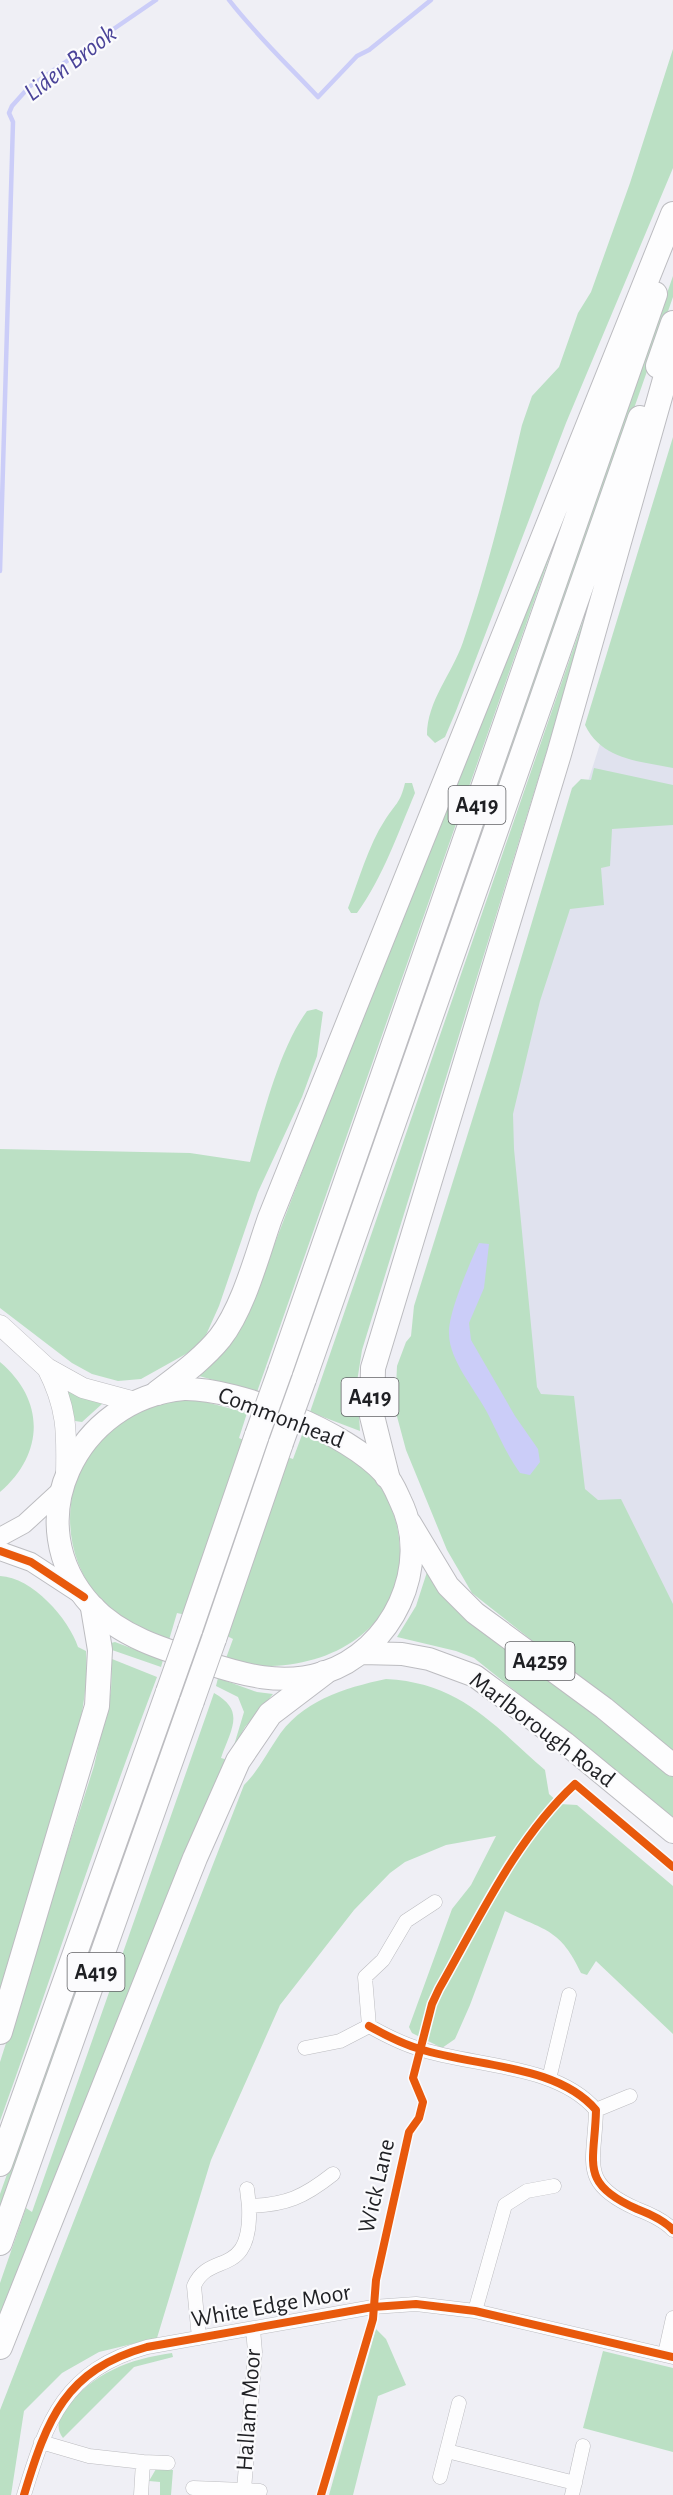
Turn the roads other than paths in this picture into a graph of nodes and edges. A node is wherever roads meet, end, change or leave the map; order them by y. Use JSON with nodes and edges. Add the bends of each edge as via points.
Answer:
{"nodes":[{"id":1,"x":673,"y":214,"type":"edge"},
{"id":2,"x":673,"y":239,"type":"edge"},
{"id":3,"x":673,"y":323,"type":"edge"},
{"id":4,"x":673,"y":351,"type":"edge"},
{"id":5,"x":0,"y":1325,"type":"edge"},
{"id":6,"x":47,"y":1368,"type":"junction"},
{"id":7,"x":157,"y":1393,"type":"junction"},
{"id":8,"x":135,"y":1402,"type":"junction"},
{"id":9,"x":387,"y":1476,"type":"junction"},
{"id":10,"x":64,"y":1481,"type":"junction"},
{"id":11,"x":409,"y":1522,"type":"junction"},
{"id":12,"x":0,"y":1537,"type":"edge"},
{"id":13,"x":0,"y":1551,"type":"edge"},
{"id":14,"x":88,"y":1602,"type":"junction"},
{"id":15,"x":362,"y":1653,"type":"junction"},
{"id":16,"x":324,"y":1673,"type":"junction"},
{"id":17,"x":673,"y":1765,"type":"edge"},
{"id":18,"x":673,"y":1832,"type":"edge"},
{"id":19,"x":435,"y":1902,"type":"dead end"},
{"id":20,"x":569,"y":1995,"type":"dead end"},
{"id":21,"x":369,"y":2026,"type":"junction"},
{"id":22,"x":0,"y":2032,"type":"edge"},
{"id":23,"x":305,"y":2048,"type":"dead end"},
{"id":24,"x":549,"y":2079,"type":"junction"},
{"id":25,"x":630,"y":2097,"type":"dead end"},
{"id":26,"x":596,"y":2110,"type":"junction"},
{"id":27,"x":0,"y":2164,"type":"edge"},
{"id":28,"x":333,"y":2174,"type":"dead end"},
{"id":29,"x":554,"y":2186,"type":"dead end"},
{"id":30,"x":247,"y":2189,"type":"dead end"},
{"id":31,"x":249,"y":2206,"type":"junction"},
{"id":32,"x":673,"y":2230,"type":"edge"},
{"id":33,"x":0,"y":2242,"type":"edge"},
{"id":34,"x":475,"y":2311,"type":"junction"},
{"id":35,"x":673,"y":2318,"type":"edge"},
{"id":36,"x":253,"y":2329,"type":"junction"},
{"id":37,"x":199,"y":2338,"type":"junction"},
{"id":38,"x":0,"y":2347,"type":"edge"},
{"id":39,"x":669,"y":2356,"type":"edge"},
{"id":40,"x":459,"y":2403,"type":"dead end"},
{"id":41,"x":41,"y":2442,"type":"junction"},
{"id":42,"x":584,"y":2446,"type":"dead end"},
{"id":43,"x":447,"y":2451,"type":"junction"},
{"id":44,"x":143,"y":2462,"type":"junction"},
{"id":45,"x":168,"y":2463,"type":"dead end"},
{"id":46,"x":440,"y":2477,"type":"dead end"},
{"id":47,"x":194,"y":2488,"type":"dead end"},
{"id":48,"x":573,"y":2489,"type":"edge"},
{"id":49,"x":244,"y":2490,"type":"junction"},
{"id":50,"x":260,"y":2492,"type":"dead end"},
{"id":51,"x":24,"y":2495,"type":"edge"},
{"id":52,"x":141,"y":2495,"type":"edge"}],
"edges":[{"from":1,"to":7,"type":"highway","number":"A419","via":[[270,1218],[239,1304],[208,1352]]},
{"from":2,"to":27,"type":"highway","number":"A419","bridge":true,"via":[[190,1630]]},
{"from":3,"to":33,"type":"highway","number":"A419","bridge":true},
{"from":4,"to":9,"type":"highway","number":"A419","via":[[559,754],[373,1368],[372,1416]]},
{"from":5,"to":6,"type":"main road"},
{"from":6,"to":8,"type":"main road","via":[[83,1388]]},
{"from":6,"to":10,"type":"main road","via":[[65,1412]]},
{"from":7,"to":8,"type":"main road","name":"Commonhead"},
{"from":7,"to":9,"type":"main road","name":"Commonhead","via":[[207,1390],[276,1411],[342,1439],[370,1458]]},
{"from":8,"to":10,"type":"main road","name":"Commonhead","via":[[98,1428],[77,1452]]},
{"from":9,"to":11,"type":"main road","name":"Commonhead"},
{"from":10,"to":12,"type":"street","via":[[24,1524]]},
{"from":10,"to":14,"type":"main road","name":"Commonhead","via":[[58,1524],[61,1548]]},
{"from":11,"to":15,"type":"main road","name":"Commonhead","via":[[410,1564],[405,1592],[392,1619]]},
{"from":11,"to":17,"type":"main road","number":"A4259","via":[[448,1586],[475,1613],[604,1708]]},
{"from":13,"to":14,"type":"street","via":[[31,1562]]},
{"from":14,"to":16,"type":"main road","name":"Commonhead","via":[[128,1634],[223,1668],[270,1679]]},
{"from":14,"to":22,"type":"highway","via":[[100,1650],[97,1706]]},
{"from":15,"to":16,"type":"main road","name":"Commonhead"},
{"from":15,"to":18,"type":"main road","name":"Marlborough Road","number":"A4259","via":[[429,1659],[491,1685]]},
{"from":16,"to":38,"type":"highway","number":"A419","via":[[270,1713],[238,1761],[195,1858]]},
{"from":19,"to":21,"type":"street","via":[[406,1921],[383,1959],[365,1977]]},
{"from":20,"to":24,"type":"street"},
{"from":21,"to":23,"type":"street","via":[[340,2041]]},
{"from":21,"to":24,"type":"street","via":[[420,2049]]},
{"from":24,"to":26,"type":"street","via":[[578,2091]]},
{"from":25,"to":26,"type":"street"},
{"from":26,"to":32,"type":"street","via":[[593,2166],[601,2187]]},
{"from":28,"to":31,"type":"street","via":[[304,2196]]},
{"from":29,"to":34,"type":"street","via":[[527,2191],[505,2205]]},
{"from":30,"to":31,"type":"street"},
{"from":31,"to":37,"type":"street","via":[[247,2236],[239,2253],[203,2274],[194,2286]]},
{"from":34,"to":36,"type":"street","name":"White Edge Moor","via":[[394,2305]]},
{"from":34,"to":39,"type":"street","name":"White Edge Moor"},
{"from":35,"to":39,"type":"street"},
{"from":36,"to":37,"type":"street","name":"White Edge Moor"},
{"from":36,"to":49,"type":"street","name":"Hallam Moor","via":[[255,2352]]},
{"from":37,"to":41,"type":"street","name":"White Edge Moor","via":[[124,2354],[88,2374],[62,2400]]},
{"from":40,"to":43,"type":"street"},
{"from":41,"to":44,"type":"street","via":[[90,2456]]},
{"from":41,"to":51,"type":"street","name":"White Edge Moor"},
{"from":42,"to":48,"type":"street"},
{"from":43,"to":46,"type":"street"},
{"from":43,"to":48,"type":"street"},
{"from":44,"to":45,"type":"street"},
{"from":44,"to":52,"type":"street"},
{"from":47,"to":49,"type":"street","name":"Hallam Moor"},
{"from":49,"to":50,"type":"street","name":"Hallam Moor"}]}
